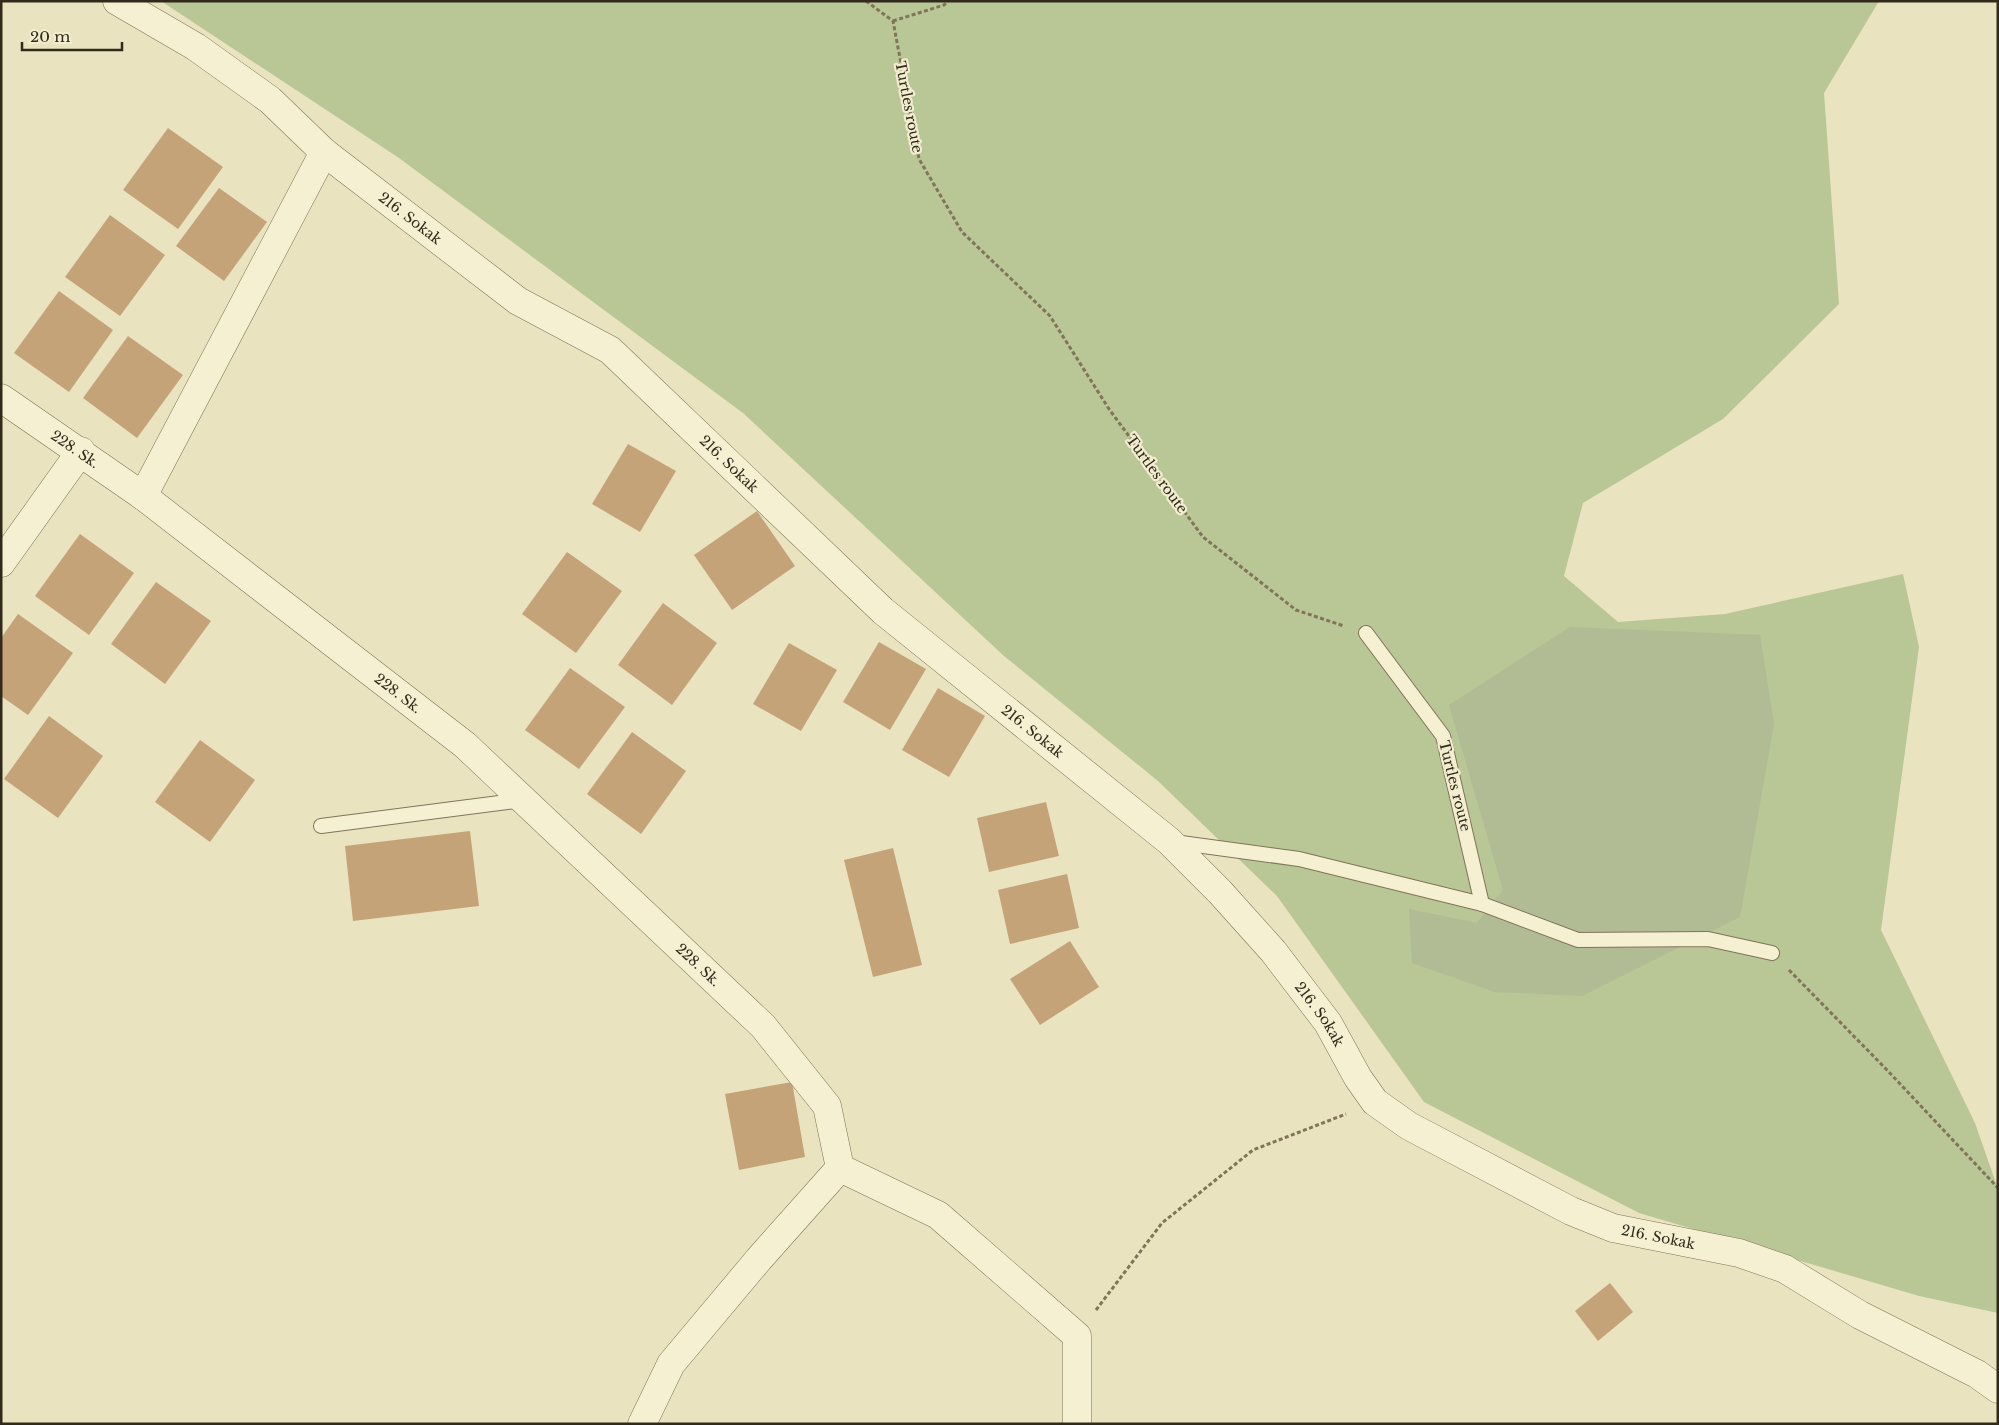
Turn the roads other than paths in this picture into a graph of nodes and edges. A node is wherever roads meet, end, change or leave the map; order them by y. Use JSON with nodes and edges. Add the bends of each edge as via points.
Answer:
{"nodes":[{"id":1,"x":118,"y":1,"type":"edge"},
{"id":2,"x":324,"y":152,"type":"junction"},
{"id":3,"x":1,"y":398,"type":"edge"},
{"id":4,"x":81,"y":452,"type":"junction"},
{"id":5,"x":143,"y":496,"type":"junction"},
{"id":6,"x":1,"y":563,"type":"edge"},
{"id":7,"x":1366,"y":633,"type":"road end"},
{"id":8,"x":523,"y":800,"type":"junction"},
{"id":9,"x":321,"y":826,"type":"dead end"},
{"id":10,"x":1169,"y":842,"type":"junction"},
{"id":11,"x":1482,"y":904,"type":"junction"},
{"id":12,"x":1772,"y":953,"type":"road end"},
{"id":13,"x":840,"y":1168,"type":"junction"},
{"id":14,"x":1988,"y":1382,"type":"edge"},
{"id":15,"x":642,"y":1424,"type":"edge"},
{"id":16,"x":1077,"y":1424,"type":"edge"}],
"edges":[{"from":1,"to":2,"type":"street","name":"216. Sokak","via":[[196,47],[270,100]]},
{"from":2,"to":5,"type":"street"},
{"from":2,"to":10,"type":"street","name":"216. Sokak","via":[[518,301],[610,350],[883,611]]},
{"from":3,"to":4,"type":"street","name":"228. Sk."},
{"from":4,"to":5,"type":"street","name":"228. Sk."},
{"from":4,"to":6,"type":"street"},
{"from":5,"to":8,"type":"street","name":"228. Sk.","via":[[465,745]]},
{"from":7,"to":11,"type":"lane","name":"Turtles route","via":[[1443,736]]},
{"from":8,"to":9,"type":"lane"},
{"from":8,"to":13,"type":"street","name":"228. Sk.","via":[[763,1026],[827,1106]]},
{"from":10,"to":11,"type":"lane","via":[[1299,859]]},
{"from":10,"to":14,"type":"street","name":"216. Sokak","via":[[1273,951],[1328,1022],[1374,1102],[1409,1126],[1571,1211],[1613,1228],[1739,1253],[1785,1270],[1860,1315]]},
{"from":11,"to":12,"type":"lane","via":[[1578,940],[1708,939]]},
{"from":13,"to":15,"type":"street","via":[[671,1364]]},
{"from":13,"to":16,"type":"street","via":[[938,1215],[1077,1336]]}]}
